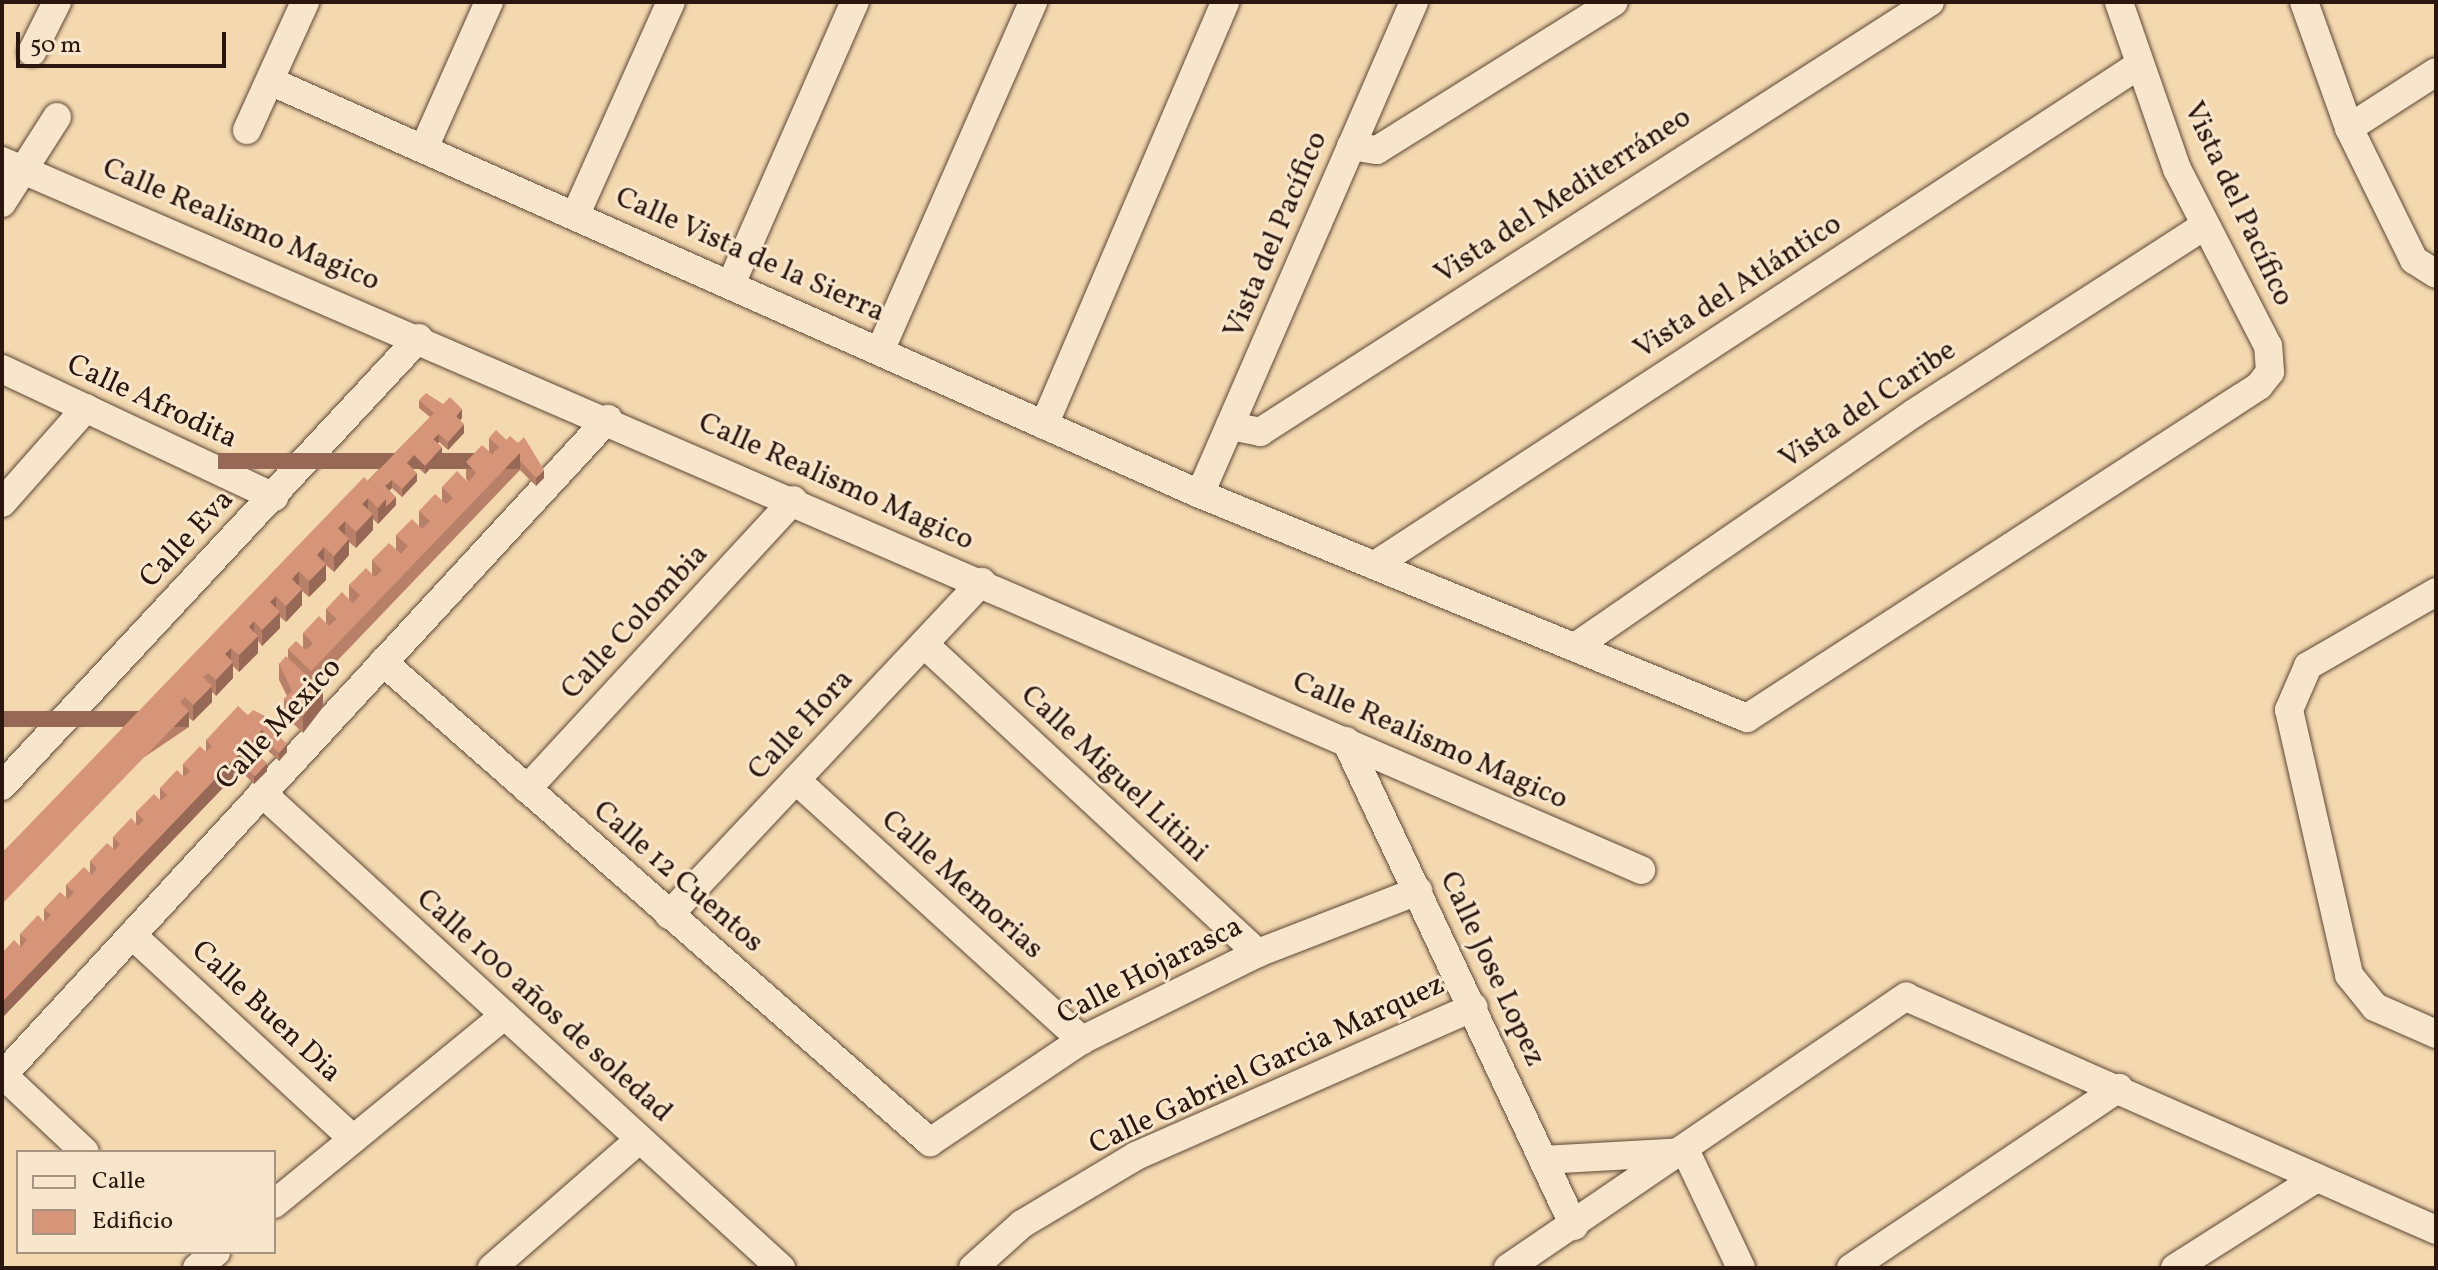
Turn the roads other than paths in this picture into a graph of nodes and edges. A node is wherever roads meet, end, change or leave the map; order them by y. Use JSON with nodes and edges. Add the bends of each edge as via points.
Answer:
{"nodes":[{"id":1,"x":57,"y":2,"type":"edge"},
{"id":2,"x":305,"y":2,"type":"edge"},
{"id":3,"x":489,"y":2,"type":"edge"},
{"id":4,"x":671,"y":2,"type":"edge"},
{"id":5,"x":855,"y":2,"type":"edge"},
{"id":6,"x":1033,"y":2,"type":"edge"},
{"id":7,"x":1225,"y":2,"type":"edge"},
{"id":8,"x":1414,"y":2,"type":"edge"},
{"id":9,"x":1614,"y":2,"type":"edge"},
{"id":10,"x":1930,"y":2,"type":"edge"},
{"id":11,"x":2119,"y":2,"type":"edge"},
{"id":12,"x":2304,"y":2,"type":"edge"},
{"id":13,"x":32,"y":52,"type":"dead end"},
{"id":14,"x":2139,"y":65,"type":"junction"},
{"id":15,"x":2436,"y":72,"type":"edge"},
{"id":16,"x":270,"y":81,"type":"junction"},
{"id":17,"x":57,"y":117,"type":"dead end"},
{"id":18,"x":2349,"y":128,"type":"junction"},
{"id":19,"x":247,"y":130,"type":"dead end"},
{"id":20,"x":1351,"y":146,"type":"junction"},
{"id":21,"x":424,"y":148,"type":"junction"},
{"id":22,"x":12,"y":165,"type":"edge"},
{"id":23,"x":2,"y":203,"type":"edge"},
{"id":24,"x":576,"y":214,"type":"junction"},
{"id":25,"x":2204,"y":226,"type":"junction"},
{"id":26,"x":2435,"y":274,"type":"edge"},
{"id":27,"x":731,"y":284,"type":"junction"},
{"id":28,"x":419,"y":338,"type":"junction"},
{"id":29,"x":880,"y":351,"type":"junction"},
{"id":30,"x":2,"y":369,"type":"edge"},
{"id":31,"x":2259,"y":386,"type":"joint"},
{"id":32,"x":86,"y":408,"type":"junction"},
{"id":33,"x":608,"y":419,"type":"junction"},
{"id":34,"x":1044,"y":425,"type":"junction"},
{"id":35,"x":1230,"y":426,"type":"junction"},
{"id":36,"x":1200,"y":494,"type":"junction"},
{"id":37,"x":274,"y":497,"type":"junction"},
{"id":38,"x":794,"y":500,"type":"junction"},
{"id":39,"x":2,"y":503,"type":"edge"},
{"id":40,"x":1375,"y":565,"type":"junction"},
{"id":41,"x":982,"y":582,"type":"junction"},
{"id":42,"x":2436,"y":592,"type":"edge"},
{"id":43,"x":924,"y":644,"type":"junction"},
{"id":44,"x":1575,"y":647,"type":"junction"},
{"id":45,"x":383,"y":662,"type":"junction"},
{"id":46,"x":1346,"y":741,"type":"junction"},
{"id":47,"x":796,"y":780,"type":"junction"},
{"id":48,"x":2,"y":786,"type":"edge"},
{"id":49,"x":527,"y":789,"type":"junction"},
{"id":50,"x":262,"y":793,"type":"junction"},
{"id":51,"x":1641,"y":870,"type":"dead end"},
{"id":52,"x":1418,"y":891,"type":"junction"},
{"id":53,"x":669,"y":915,"type":"junction"},
{"id":54,"x":132,"y":935,"type":"junction"},
{"id":55,"x":1258,"y":953,"type":"junction"},
{"id":56,"x":1474,"y":1007,"type":"junction"},
{"id":57,"x":505,"y":1015,"type":"junction"},
{"id":58,"x":2436,"y":1034,"type":"edge"},
{"id":59,"x":1082,"y":1040,"type":"junction"},
{"id":60,"x":3,"y":1075,"type":"edge"},
{"id":61,"x":2119,"y":1088,"type":"junction"},
{"id":62,"x":353,"y":1139,"type":"junction"},
{"id":63,"x":640,"y":1139,"type":"junction"},
{"id":64,"x":930,"y":1142,"type":"joint"},
{"id":65,"x":83,"y":1150,"type":"edge"},
{"id":66,"x":1686,"y":1152,"type":"junction"},
{"id":67,"x":1543,"y":1160,"type":"junction"},
{"id":68,"x":2317,"y":1178,"type":"junction"},
{"id":69,"x":276,"y":1202,"type":"edge"},
{"id":70,"x":1574,"y":1226,"type":"junction"},
{"id":71,"x":2436,"y":1230,"type":"edge"},
{"id":72,"x":1519,"y":1265,"type":"edge"},
{"id":73,"x":773,"y":1266,"type":"edge"},
{"id":74,"x":492,"y":1268,"type":"edge"},
{"id":75,"x":973,"y":1268,"type":"edge"},
{"id":76,"x":1741,"y":1268,"type":"edge"},
{"id":77,"x":1851,"y":1268,"type":"edge"},
{"id":78,"x":2175,"y":1268,"type":"edge"}],
"edges":[{"from":1,"to":13,"type":"street"},
{"from":2,"to":16,"type":"street"},
{"from":3,"to":21,"type":"street"},
{"from":4,"to":24,"type":"street"},
{"from":5,"to":27,"type":"street"},
{"from":6,"to":29,"type":"street"},
{"from":7,"to":34,"type":"street"},
{"from":8,"to":20,"type":"street","name":"Vista del Pacífico"},
{"from":9,"to":20,"type":"street","via":[[1377,150]]},
{"from":10,"to":35,"type":"street","name":"Vista del Mediterráneo","via":[[1260,432]]},
{"from":11,"to":14,"type":"street","name":"Vista del Pacífico"},
{"from":12,"to":18,"type":"street"},
{"from":14,"to":25,"type":"street","name":"Vista del Pacífico"},
{"from":14,"to":40,"type":"street","name":"Vista del Atlántico"},
{"from":15,"to":18,"type":"street"},
{"from":16,"to":19,"type":"street"},
{"from":16,"to":21,"type":"street","name":"Calle Vista de la Sierra"},
{"from":17,"to":22,"type":"street"},
{"from":18,"to":26,"type":"street","via":[[2414,260]]},
{"from":20,"to":35,"type":"street","name":"Vista del Pacífico"},
{"from":21,"to":24,"type":"street","name":"Calle Vista de la Sierra"},
{"from":22,"to":23,"type":"street"},
{"from":22,"to":28,"type":"street","name":"Calle Realismo Magico"},
{"from":24,"to":27,"type":"street","name":"Calle Vista de la Sierra"},
{"from":25,"to":31,"type":"street","name":"Vista del Pacífico","via":[[2268,346],[2270,372]]},
{"from":25,"to":44,"type":"street","name":"Vista del Caribe","via":[[1914,413]]},
{"from":27,"to":29,"type":"street","name":"Calle Vista de la Sierra"},
{"from":28,"to":33,"type":"street","name":"Calle Realismo Magico"},
{"from":28,"to":37,"type":"street","name":"Calle Eva"},
{"from":29,"to":34,"type":"street","name":"Calle Vista de la Sierra"},
{"from":30,"to":32,"type":"street","name":"Calle Afrodita"},
{"from":31,"to":44,"type":"street","name":"Calle Vista de la Sierra","via":[[1747,718]]},
{"from":32,"to":37,"type":"street","name":"Calle Afrodita"},
{"from":32,"to":39,"type":"street"},
{"from":33,"to":38,"type":"street","name":"Calle Realismo Magico"},
{"from":33,"to":45,"type":"street","name":"Calle Mexico"},
{"from":34,"to":36,"type":"street","name":"Calle Vista de la Sierra"},
{"from":35,"to":36,"type":"street","name":"Vista del Pacífico"},
{"from":36,"to":40,"type":"street","name":"Calle Vista de la Sierra"},
{"from":37,"to":48,"type":"street","name":"Calle Eva"},
{"from":38,"to":41,"type":"street","name":"Calle Realismo Magico"},
{"from":38,"to":49,"type":"street","name":"Calle Colombia"},
{"from":40,"to":44,"type":"street","name":"Calle Vista de la Sierra"},
{"from":41,"to":43,"type":"street","name":"Calle Hora"},
{"from":41,"to":46,"type":"street","name":"Calle Realismo Magico"},
{"from":42,"to":58,"type":"street","via":[[2308,666],[2289,710],[2353,984],[2375,1007]]},
{"from":43,"to":47,"type":"street","name":"Calle Hora"},
{"from":43,"to":55,"type":"street","name":"Calle Miguel Litini"},
{"from":45,"to":49,"type":"street","name":"Calle 12 Cuentos"},
{"from":45,"to":50,"type":"street","name":"Calle Mexico"},
{"from":46,"to":51,"type":"street","name":"Calle Realismo Magico"},
{"from":46,"to":52,"type":"street","name":"Calle Jose Lopez"},
{"from":47,"to":53,"type":"street","name":"Calle Hora"},
{"from":47,"to":59,"type":"street","name":"Calle Memorias"},
{"from":49,"to":53,"type":"street","name":"Calle 12 Cuentos"},
{"from":50,"to":54,"type":"street","name":"Calle Mexico"},
{"from":50,"to":57,"type":"street","name":"Calle 100 años de soledad"},
{"from":52,"to":55,"type":"street","name":"Calle Hojarasca"},
{"from":52,"to":56,"type":"street","name":"Calle Jose Lopez"},
{"from":53,"to":64,"type":"street","name":"Calle 12 Cuentos"},
{"from":54,"to":60,"type":"street","name":"Calle Mexico"},
{"from":54,"to":62,"type":"street","name":"Calle Buen Dia"},
{"from":55,"to":59,"type":"street","name":"Calle Hojarasca"},
{"from":56,"to":67,"type":"street","name":"Calle Jose Lopez"},
{"from":56,"to":75,"type":"street","name":"Calle Gabriel Garcia Marquez","via":[[1136,1156],[1022,1224]]},
{"from":57,"to":62,"type":"street"},
{"from":57,"to":63,"type":"street","name":"Calle 100 años de soledad"},
{"from":59,"to":64,"type":"street","name":"Calle Hojarasca"},
{"from":60,"to":65,"type":"street"},
{"from":61,"to":66,"type":"street","via":[[1906,997]]},
{"from":61,"to":68,"type":"street"},
{"from":61,"to":77,"type":"street"},
{"from":62,"to":69,"type":"street"},
{"from":63,"to":73,"type":"street","name":"Calle 100 años de soledad"},
{"from":63,"to":74,"type":"street"},
{"from":66,"to":67,"type":"street"},
{"from":66,"to":70,"type":"street"},
{"from":66,"to":76,"type":"street"},
{"from":67,"to":70,"type":"street","name":"Calle Jose Lopez"},
{"from":68,"to":71,"type":"street"},
{"from":68,"to":78,"type":"street"},
{"from":70,"to":72,"type":"street"}]}
